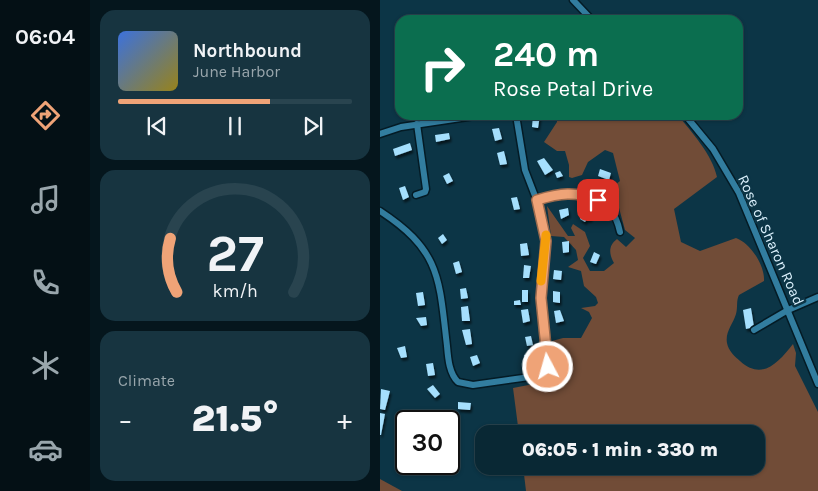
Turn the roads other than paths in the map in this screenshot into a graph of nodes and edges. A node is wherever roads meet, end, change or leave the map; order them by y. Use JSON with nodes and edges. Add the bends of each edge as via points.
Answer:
{"nodes":[{"id":1,"x":573,"y":0,"type":"edge"},
{"id":2,"x":586,"y":15,"type":"edge"},
{"id":3,"x":445,"y":120,"type":"edge"},
{"id":4,"x":517,"y":120,"type":"edge"},
{"id":5,"x":689,"y":120,"type":"edge"},
{"id":6,"x":417,"y":124,"type":"junction"},
{"id":7,"x":380,"y":134,"type":"edge"},
{"id":8,"x":416,"y":195,"type":"dead end"},
{"id":9,"x":537,"y":200,"type":"junction"},
{"id":10,"x":380,"y":212,"type":"edge"},
{"id":11,"x":620,"y":232,"type":"dead end"},
{"id":12,"x":818,"y":297,"type":"edge"},
{"id":13,"x":788,"y":310,"type":"junction"},
{"id":14,"x":754,"y":330,"type":"dead end"},
{"id":15,"x":818,"y":384,"type":"edge"}],
"edges":[{"from":1,"to":2,"type":"street"},
{"from":3,"to":6,"type":"street"},
{"from":4,"to":9,"type":"street","via":[[525,170]]},
{"from":5,"to":13,"type":"street","name":"Rose of Sharon Road","via":[[734,182]]},
{"from":6,"to":7,"type":"street"},
{"from":6,"to":8,"type":"street","via":[[426,189]]},
{"from":9,"to":10,"type":"street","via":[[546,241],[541,291],[548,363],[546,374],[473,385],[458,382],[451,370],[439,287],[432,264],[415,237]]},
{"from":9,"to":11,"type":"street","via":[[570,193],[598,200],[613,214]]},
{"from":12,"to":13,"type":"street"},
{"from":13,"to":14,"type":"street"},
{"from":13,"to":15,"type":"street","name":"Rose of Sharon Road"}]}
